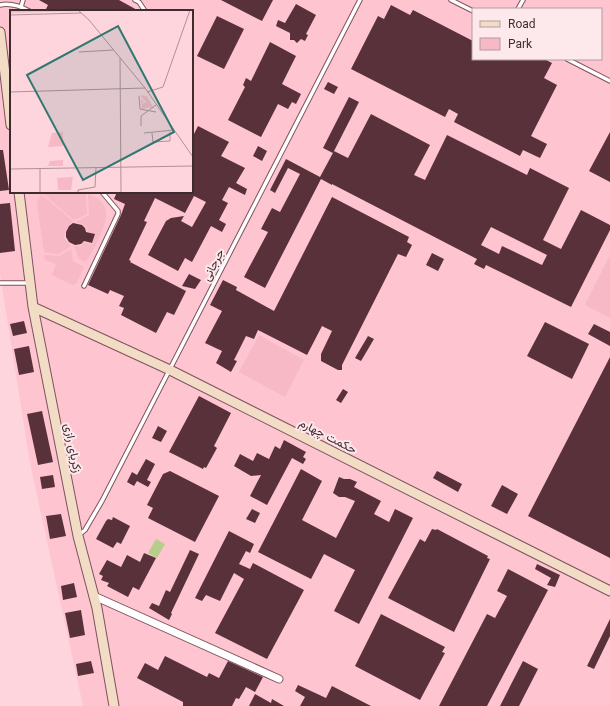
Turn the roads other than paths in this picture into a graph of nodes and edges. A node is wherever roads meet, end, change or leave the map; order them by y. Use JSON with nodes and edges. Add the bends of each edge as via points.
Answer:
{"nodes":[{"id":1,"x":23,"y":0,"type":"edge"},
{"id":2,"x":135,"y":0,"type":"edge"},
{"id":3,"x":360,"y":0,"type":"edge"},
{"id":4,"x":451,"y":0,"type":"edge"},
{"id":5,"x":0,"y":5,"type":"edge"},
{"id":6,"x":21,"y":7,"type":"junction"},
{"id":7,"x":27,"y":10,"type":"edge"},
{"id":8,"x":144,"y":10,"type":"edge"},
{"id":9,"x":472,"y":10,"type":"edge"},
{"id":10,"x":0,"y":32,"type":"edge"},
{"id":11,"x":569,"y":60,"type":"edge"},
{"id":12,"x":610,"y":81,"type":"edge"},
{"id":13,"x":10,"y":117,"type":"edge"},
{"id":14,"x":19,"y":193,"type":"edge"},
{"id":15,"x":103,"y":193,"type":"edge"},
{"id":16,"x":0,"y":283,"type":"edge"},
{"id":17,"x":30,"y":283,"type":"junction"},
{"id":18,"x":84,"y":286,"type":"dead end"},
{"id":19,"x":33,"y":307,"type":"junction"},
{"id":20,"x":170,"y":370,"type":"junction"},
{"id":21,"x":78,"y":536,"type":"junction"},
{"id":22,"x":610,"y":591,"type":"edge"},
{"id":23,"x":94,"y":596,"type":"junction"},
{"id":24,"x":279,"y":679,"type":"dead end"},
{"id":25,"x":114,"y":706,"type":"edge"}],
"edges":[{"from":1,"to":6,"type":"lane"},
{"from":2,"to":8,"type":"lane"},
{"from":3,"to":20,"type":"lane","name":"جرجانی"},
{"from":4,"to":9,"type":"lane"},
{"from":5,"to":6,"type":"lane"},
{"from":6,"to":7,"type":"lane"},
{"from":10,"to":13,"type":"street"},
{"from":11,"to":12,"type":"lane"},
{"from":14,"to":17,"type":"street","name":"زکریای رازی"},
{"from":15,"to":18,"type":"lane","via":[[118,214]]},
{"from":16,"to":17,"type":"lane"},
{"from":17,"to":19,"type":"street","name":"زکریای رازی"},
{"from":19,"to":20,"type":"street","name":"حکمت چهارم"},
{"from":19,"to":21,"type":"street","name":"زکریای رازی"},
{"from":20,"to":21,"type":"lane","name":"جرجانی","via":[[102,501],[85,530]]},
{"from":20,"to":22,"type":"street","name":"حکمت چهارم"},
{"from":21,"to":23,"type":"street","name":"زکریای رازی"},
{"from":23,"to":24,"type":"street"},
{"from":23,"to":25,"type":"street","name":"زکریای رازی"}]}
